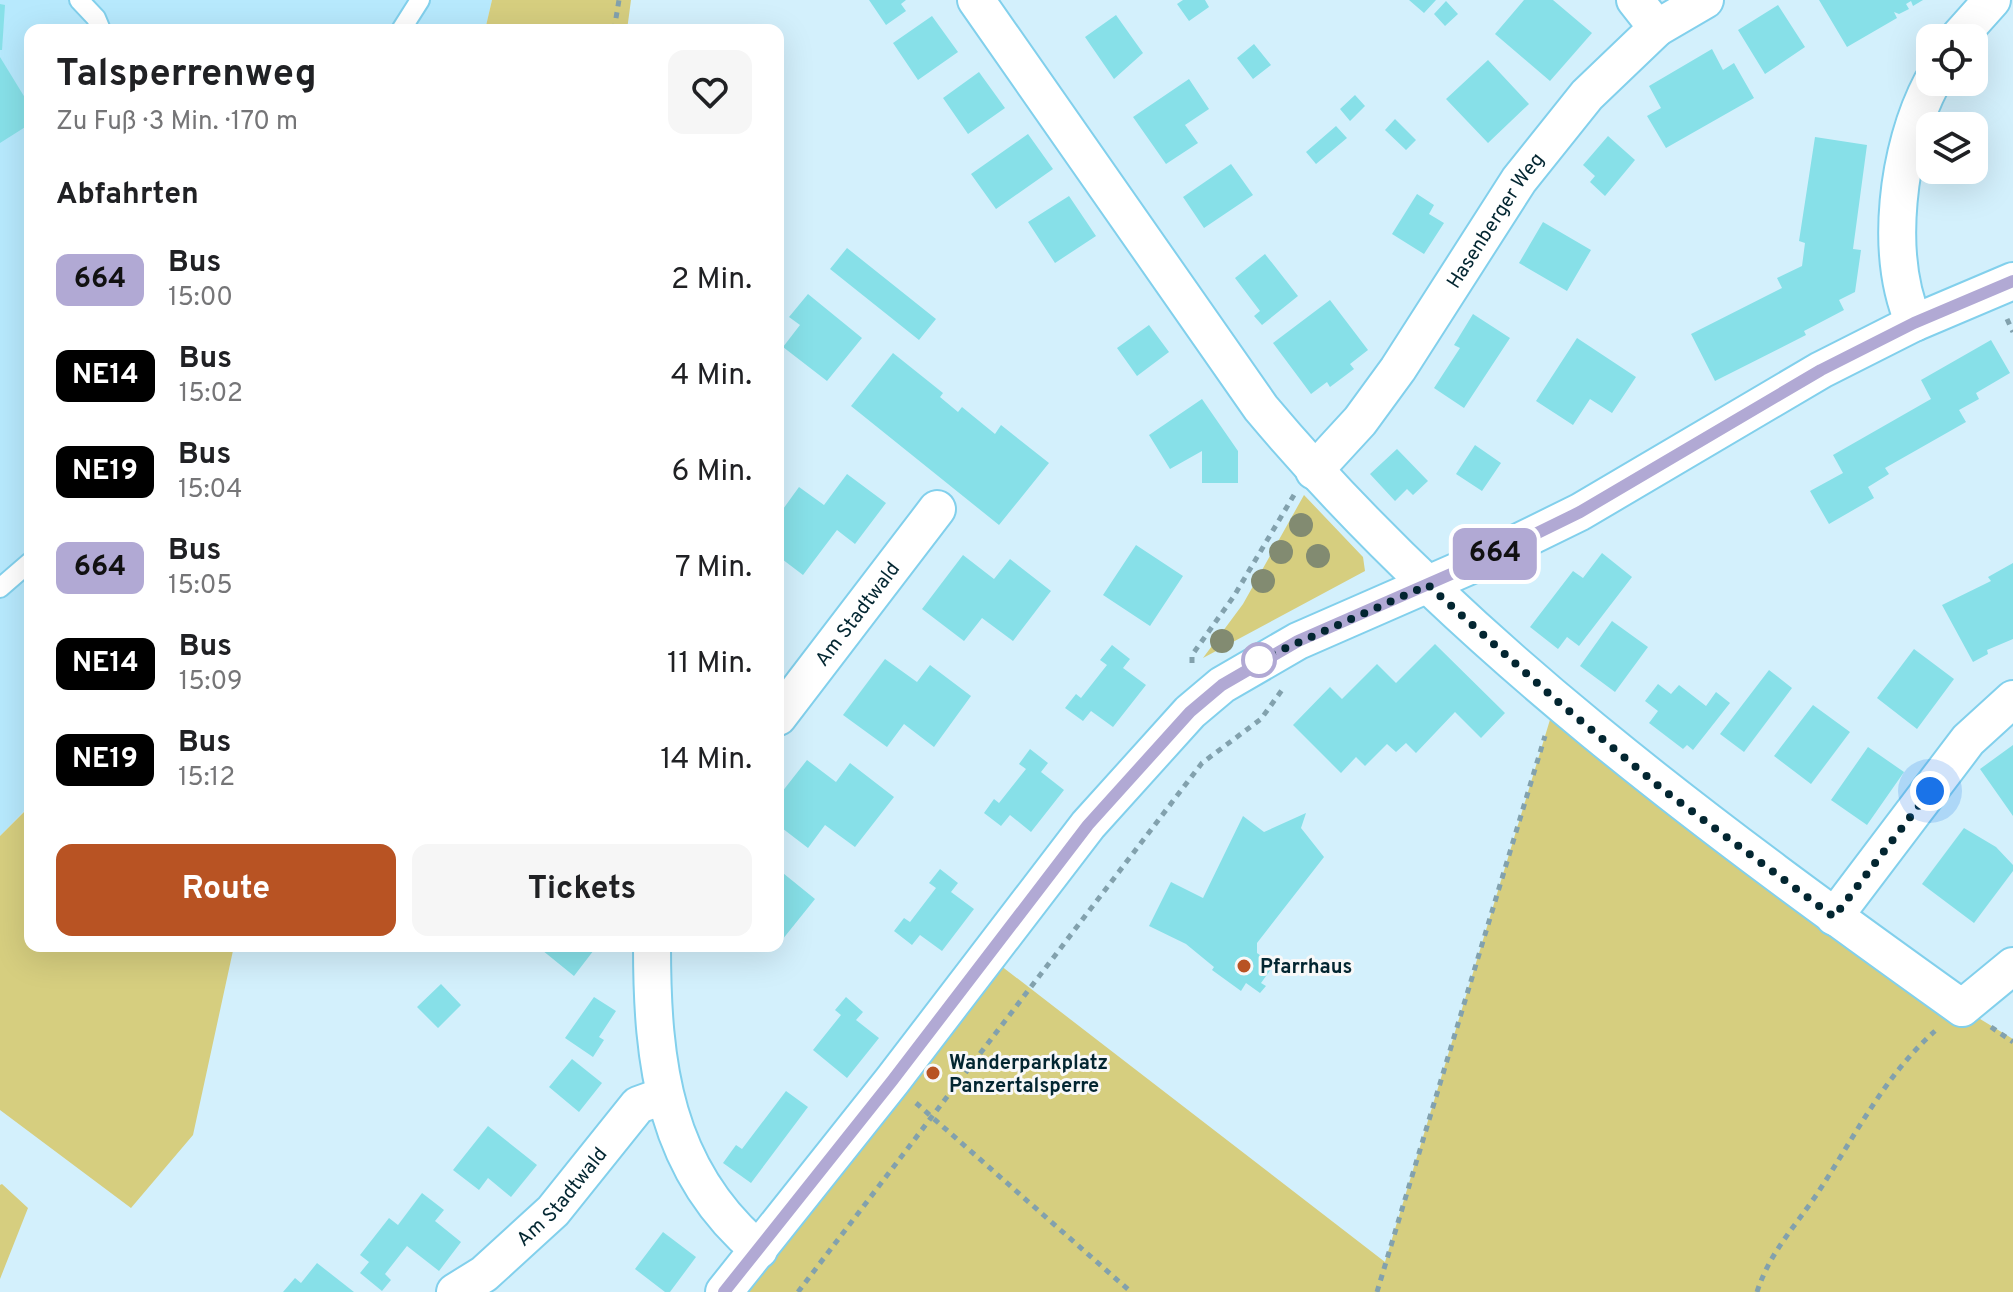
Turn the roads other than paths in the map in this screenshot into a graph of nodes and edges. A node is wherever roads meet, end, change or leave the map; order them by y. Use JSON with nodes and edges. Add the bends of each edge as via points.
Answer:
{"nodes":[{"id":1,"x":79,"y":0,"type":"edge"},
{"id":2,"x":420,"y":0,"type":"edge"},
{"id":3,"x":976,"y":0,"type":"edge"},
{"id":4,"x":1635,"y":0,"type":"edge"},
{"id":5,"x":1705,"y":0,"type":"edge"},
{"id":6,"x":1992,"y":0,"type":"edge"},
{"id":7,"x":98,"y":24,"type":"edge"},
{"id":8,"x":405,"y":24,"type":"edge"},
{"id":9,"x":1971,"y":24,"type":"edge"},
{"id":10,"x":1657,"y":28,"type":"junction"},
{"id":11,"x":1924,"y":96,"type":"edge"},
{"id":12,"x":2013,"y":281,"type":"edge"},
{"id":13,"x":1914,"y":323,"type":"junction"},
{"id":14,"x":1314,"y":471,"type":"junction"},
{"id":15,"x":937,"y":509,"type":"dead end"},
{"id":16,"x":24,"y":567,"type":"edge"},
{"id":17,"x":1428,"y":585,"type":"junction"},
{"id":18,"x":0,"y":588,"type":"edge"},
{"id":19,"x":2013,"y":699,"type":"edge"},
{"id":20,"x":784,"y":709,"type":"edge"},
{"id":21,"x":1834,"y":917,"type":"junction"},
{"id":22,"x":652,"y":952,"type":"edge"},
{"id":23,"x":2013,"y":966,"type":"edge"},
{"id":24,"x":663,"y":1096,"type":"junction"},
{"id":25,"x":759,"y":1250,"type":"junction"},
{"id":26,"x":455,"y":1292,"type":"edge"},
{"id":27,"x":724,"y":1292,"type":"edge"}],
"edges":[{"from":1,"to":7,"type":"lane"},
{"from":2,"to":8,"type":"lane"},
{"from":3,"to":14,"type":"street","via":[[1184,303]]},
{"from":4,"to":10,"type":"street"},
{"from":5,"to":10,"type":"street","name":"Hasenberger Weg"},
{"from":6,"to":9,"type":"street"},
{"from":10,"to":14,"type":"street","name":"Hasenberger Weg","via":[[1587,95],[1519,180],[1398,369]]},
{"from":11,"to":13,"type":"street","via":[[1896,233],[1898,272]]},
{"from":12,"to":13,"type":"street"},
{"from":13,"to":17,"type":"street","via":[[1761,403],[1580,512]]},
{"from":14,"to":17,"type":"street"},
{"from":15,"to":20,"type":"street","name":"Am Stadtwald"},
{"from":16,"to":18,"type":"lane"},
{"from":17,"to":21,"type":"street","via":[[1662,789]]},
{"from":17,"to":25,"type":"street","via":[[1259,660],[1190,712],[1088,825]]},
{"from":19,"to":21,"type":"street","via":[[1968,740]]},
{"from":21,"to":23,"type":"street","via":[[1962,1008]]},
{"from":22,"to":24,"type":"street","via":[[654,1034]]},
{"from":24,"to":25,"type":"street","via":[[703,1186],[722,1215]]},
{"from":24,"to":26,"type":"street","name":"Am Stadtwald","via":[[638,1105],[553,1211],[505,1257]]},
{"from":25,"to":27,"type":"street"}]}
